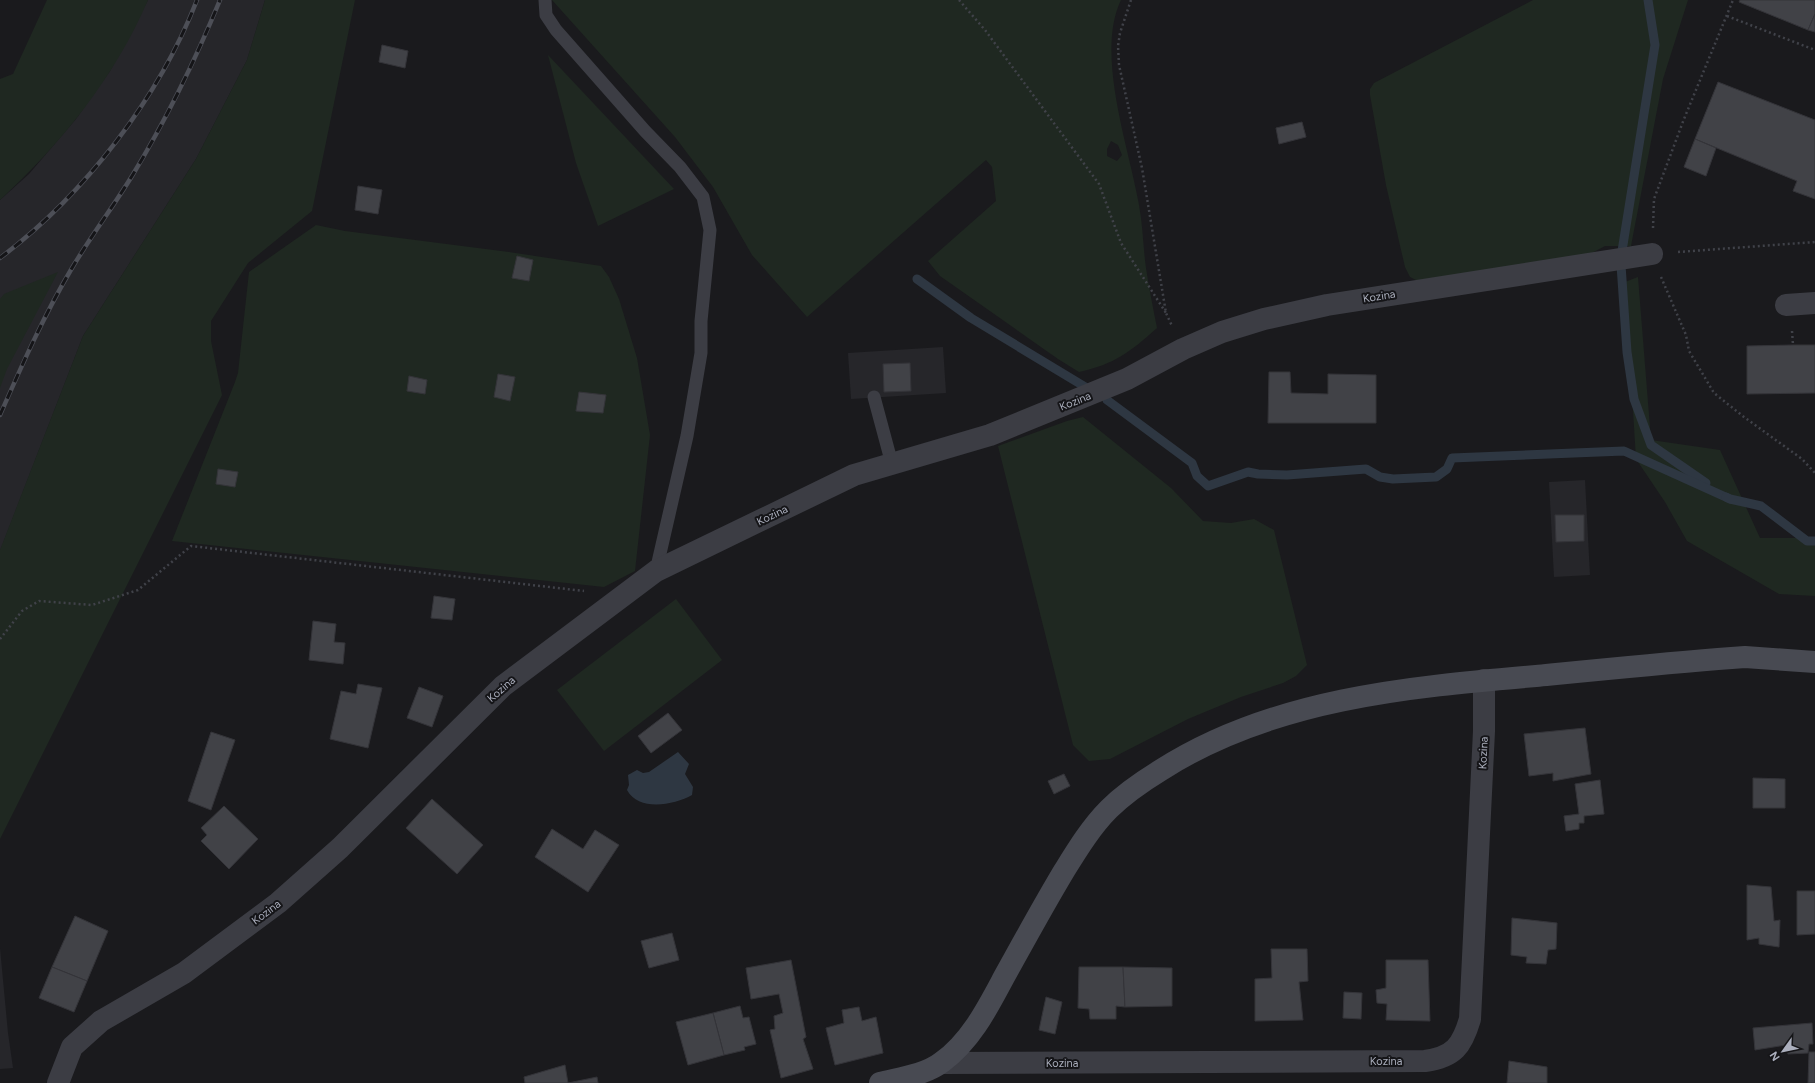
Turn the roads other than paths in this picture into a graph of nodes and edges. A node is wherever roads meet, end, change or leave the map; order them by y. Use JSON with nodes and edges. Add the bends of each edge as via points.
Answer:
{"nodes":[{"id":1,"x":545,"y":0,"type":"edge"},
{"id":2,"x":1652,"y":254,"type":"road end"},
{"id":3,"x":1815,"y":303,"type":"edge"},
{"id":4,"x":1786,"y":305,"type":"dead end"},
{"id":5,"x":874,"y":397,"type":"dead end"},
{"id":6,"x":892,"y":464,"type":"junction"},
{"id":7,"x":656,"y":571,"type":"junction"},
{"id":8,"x":1815,"y":662,"type":"edge"},
{"id":9,"x":1484,"y":680,"type":"junction"},
{"id":10,"x":941,"y":1063,"type":"junction"},
{"id":11,"x":58,"y":1083,"type":"edge"},
{"id":12,"x":880,"y":1083,"type":"edge"}],
"edges":[{"from":1,"to":7,"type":"lane","via":[[546,15],[556,30],[680,167],[703,198],[710,230],[701,321],[701,353],[687,436]]},
{"from":2,"to":6,"type":"street","name":"Kozina","via":[[1327,304],[1264,319],[1222,332],[1183,349],[1127,380],[990,435]]},
{"from":3,"to":4,"type":"street"},
{"from":5,"to":6,"type":"lane"},
{"from":6,"to":7,"type":"street","name":"Kozina","via":[[854,475]]},
{"from":7,"to":11,"type":"street","name":"Kozina","via":[[502,686],[340,848],[278,903],[184,973],[101,1021],[72,1047]]},
{"from":8,"to":9,"type":"main road","name":"Kozina","via":[[1745,657]]},
{"from":9,"to":10,"type":"main road","name":"Kozina","via":[[1362,696],[1278,717],[1205,745],[1144,781],[1109,809],[1081,843],[1044,904],[988,1007],[962,1043]]},
{"from":9,"to":10,"type":"street","name":"Kozina","via":[[1484,731],[1470,1019],[1465,1036],[1456,1049],[1439,1059],[1425,1061]]},
{"from":10,"to":12,"type":"main road","name":"Kozina","via":[[918,1073]]}]}
